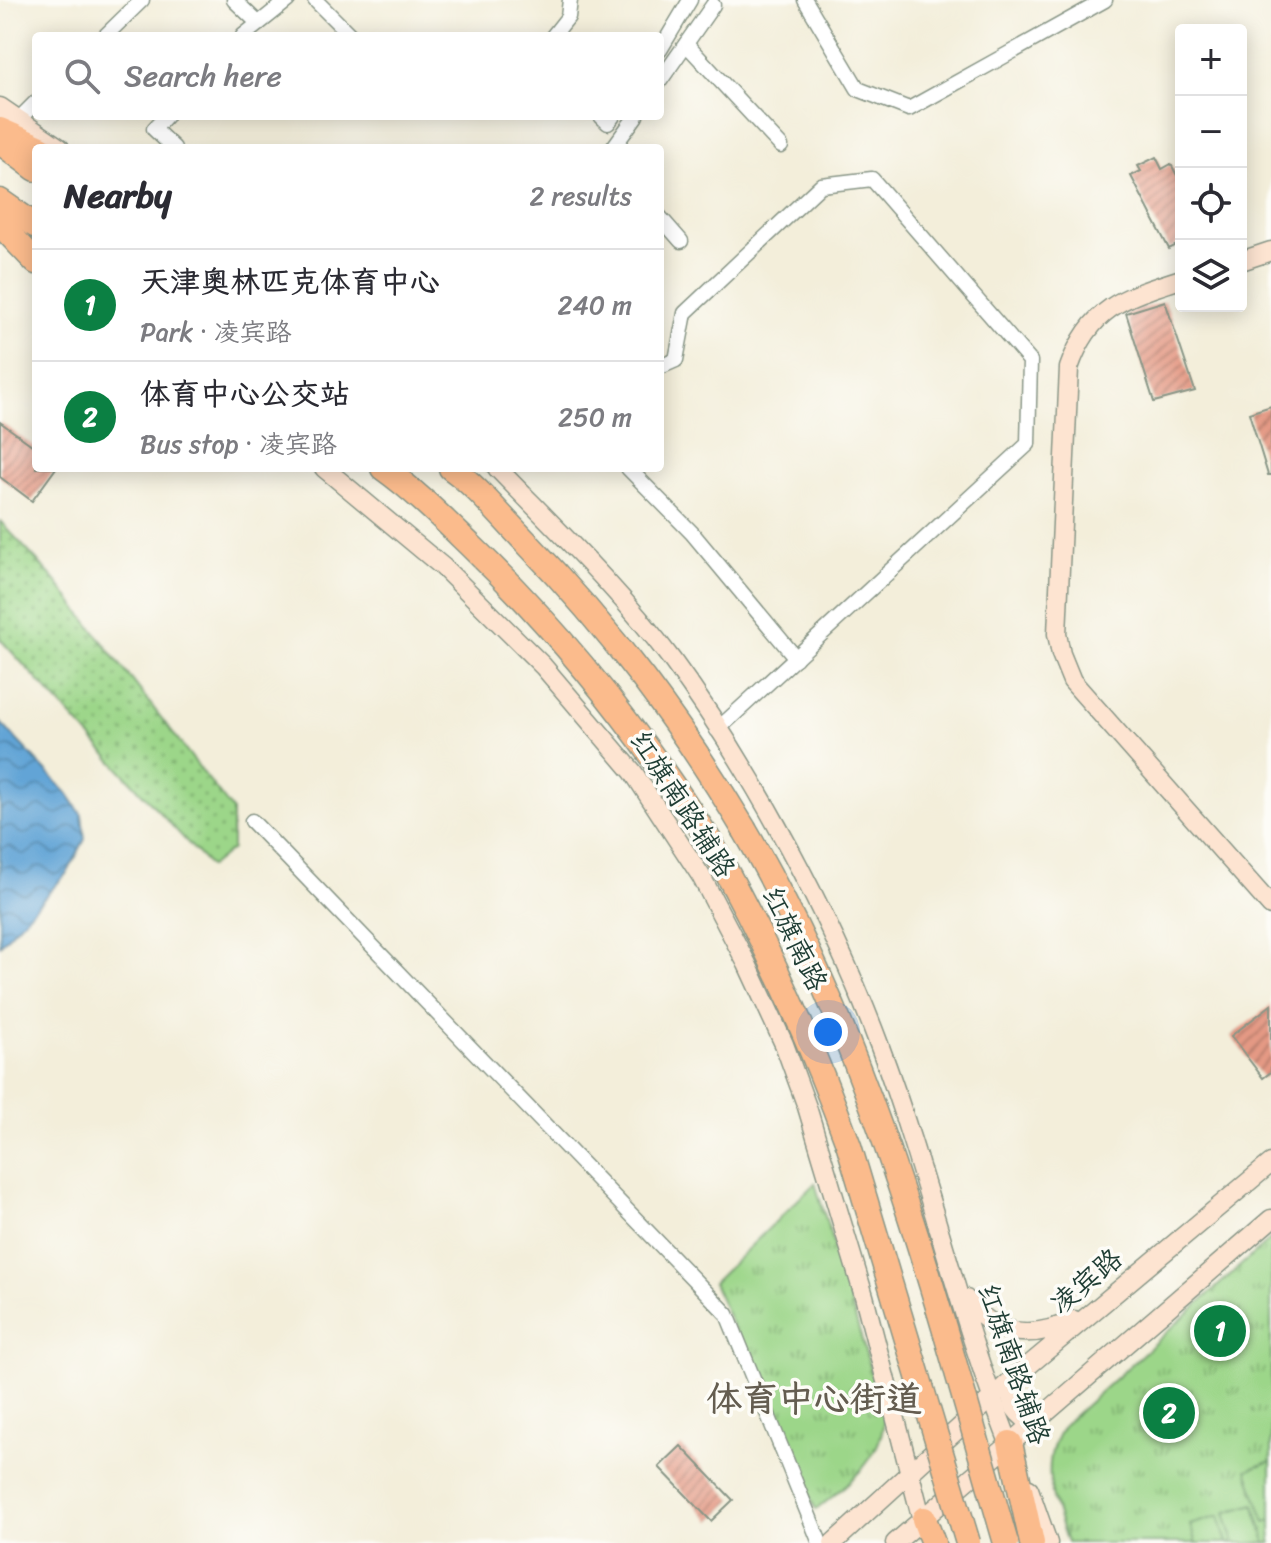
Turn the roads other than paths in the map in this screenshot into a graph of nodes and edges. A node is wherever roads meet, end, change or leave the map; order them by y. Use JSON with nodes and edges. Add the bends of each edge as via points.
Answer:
{"nodes":[{"id":1,"x":142,"y":0,"type":"edge"},
{"id":2,"x":234,"y":0,"type":"edge"},
{"id":3,"x":288,"y":0,"type":"edge"},
{"id":4,"x":315,"y":0,"type":"edge"},
{"id":5,"x":570,"y":0,"type":"edge"},
{"id":6,"x":690,"y":0,"type":"edge"},
{"id":7,"x":805,"y":0,"type":"edge"},
{"id":8,"x":1105,"y":0,"type":"edge"},
{"id":9,"x":713,"y":5,"type":"dead end"},
{"id":10,"x":258,"y":23,"type":"junction"},
{"id":11,"x":109,"y":32,"type":"edge"},
{"id":12,"x":248,"y":32,"type":"edge"},
{"id":13,"x":347,"y":32,"type":"edge"},
{"id":14,"x":556,"y":32,"type":"edge"},
{"id":15,"x":664,"y":43,"type":"edge"},
{"id":16,"x":686,"y":44,"type":"junction"},
{"id":17,"x":664,"y":75,"type":"edge"},
{"id":18,"x":32,"y":105,"type":"edge"},
{"id":19,"x":0,"y":107,"type":"edge"},
{"id":20,"x":162,"y":120,"type":"edge"},
{"id":21,"x":633,"y":120,"type":"edge"},
{"id":22,"x":9,"y":125,"type":"edge"},
{"id":23,"x":0,"y":142,"type":"edge"},
{"id":24,"x":35,"y":144,"type":"edge"},
{"id":25,"x":51,"y":144,"type":"edge"},
{"id":26,"x":170,"y":144,"type":"edge"},
{"id":27,"x":616,"y":144,"type":"edge"},
{"id":28,"x":781,"y":146,"type":"dead end"},
{"id":29,"x":32,"y":166,"type":"edge"},
{"id":30,"x":0,"y":201,"type":"edge"},
{"id":31,"x":664,"y":222,"type":"edge"},
{"id":32,"x":32,"y":223,"type":"edge"},
{"id":33,"x":0,"y":224,"type":"edge"},
{"id":34,"x":0,"y":239,"type":"edge"},
{"id":35,"x":681,"y":241,"type":"dead end"},
{"id":36,"x":1271,"y":251,"type":"edge"},
{"id":37,"x":32,"y":259,"type":"edge"},
{"id":38,"x":1247,"y":259,"type":"edge"},
{"id":39,"x":32,"y":260,"type":"edge"},
{"id":40,"x":1175,"y":281,"type":"edge"},
{"id":41,"x":664,"y":365,"type":"edge"},
{"id":42,"x":329,"y":472,"type":"edge"},
{"id":43,"x":389,"y":472,"type":"edge"},
{"id":44,"x":455,"y":472,"type":"edge"},
{"id":45,"x":501,"y":472,"type":"edge"},
{"id":46,"x":632,"y":472,"type":"edge"},
{"id":47,"x":796,"y":658,"type":"junction"},
{"id":48,"x":717,"y":730,"type":"junction"},
{"id":49,"x":252,"y":821,"type":"dead end"},
{"id":50,"x":1271,"y":906,"type":"edge"},
{"id":51,"x":1271,"y":1163,"type":"edge"},
{"id":52,"x":1271,"y":1219,"type":"edge"},
{"id":53,"x":958,"y":1286,"type":"junction"},
{"id":54,"x":1092,"y":1312,"type":"junction"},
{"id":55,"x":1016,"y":1376,"type":"junction"},
{"id":56,"x":993,"y":1396,"type":"junction"},
{"id":57,"x":1038,"y":1419,"type":"junction"},
{"id":58,"x":1010,"y":1443,"type":"junction"},
{"id":59,"x":911,"y":1471,"type":"junction"},
{"id":60,"x":928,"y":1535,"type":"edge"},
{"id":61,"x":820,"y":1543,"type":"edge"},
{"id":62,"x":833,"y":1543,"type":"edge"},
{"id":63,"x":895,"y":1543,"type":"edge"},
{"id":64,"x":968,"y":1543,"type":"edge"},
{"id":65,"x":1006,"y":1543,"type":"edge"},
{"id":66,"x":1032,"y":1543,"type":"edge"},
{"id":67,"x":1048,"y":1543,"type":"edge"}],
"edges":[{"from":1,"to":11,"type":"street"},
{"from":2,"to":10,"type":"street"},
{"from":3,"to":10,"type":"street"},
{"from":4,"to":13,"type":"street"},
{"from":5,"to":14,"type":"street","via":[[568,17]]},
{"from":6,"to":15,"type":"street"},
{"from":7,"to":8,"type":"street","via":[[858,89],[909,109]]},
{"from":9,"to":16,"type":"street"},
{"from":10,"to":12,"type":"street"},
{"from":16,"to":17,"type":"street"},
{"from":16,"to":28,"type":"street"},
{"from":18,"to":22,"type":"street"},
{"from":19,"to":22,"type":"main road"},
{"from":20,"to":26,"type":"street","via":[[154,129]]},
{"from":21,"to":27,"type":"street"},
{"from":22,"to":24,"type":"highway"},
{"from":22,"to":25,"type":"main road"},
{"from":23,"to":29,"type":"highway"},
{"from":30,"to":32,"type":"highway"},
{"from":31,"to":35,"type":"street"},
{"from":33,"to":37,"type":"highway"},
{"from":34,"to":39,"type":"main road"},
{"from":36,"to":38,"type":"main road"},
{"from":40,"to":50,"type":"main road","via":[[1110,306],[1088,328],[1069,368],[1057,634],[1072,681]]},
{"from":41,"to":47,"type":"street","via":[[676,360],[685,313],[821,185],[872,179],[1030,361],[1028,444]]},
{"from":42,"to":59,"type":"main road","name":"红旗南路辅路","via":[[443,567],[543,666],[633,772],[701,876],[759,990],[807,1107]]},
{"from":43,"to":64,"type":"highway","name":"红旗南路","bridge":true,"via":[[521,594],[585,664],[709,840],[778,969],[826,1083]]},
{"from":44,"to":65,"type":"highway","name":"红旗南路","bridge":true,"via":[[578,596],[631,659],[710,772],[815,964],[868,1089]]},
{"from":45,"to":48,"type":"main road","name":"红旗南路辅路","via":[[603,577],[672,660]]},
{"from":46,"to":47,"type":"street","via":[[692,533]]},
{"from":47,"to":48,"type":"street"},
{"from":48,"to":53,"type":"main road","name":"红旗南路辅路","via":[[771,818],[861,1000]]},
{"from":49,"to":61,"type":"street","via":[[727,1314]]},
{"from":51,"to":54,"type":"main road","name":"凌宾路"},
{"from":52,"to":57,"type":"main road"},
{"from":53,"to":54,"type":"main road","via":[[978,1313],[1014,1333],[1048,1330]]},
{"from":53,"to":56,"type":"main road","name":"红旗南路辅路"},
{"from":54,"to":55,"type":"main road","name":"凌宾路"},
{"from":55,"to":56,"type":"main road","name":"凌宾路"},
{"from":55,"to":57,"type":"main road","via":[[1012,1406],[1024,1418]]},
{"from":56,"to":58,"type":"main road","name":"红旗南路辅路"},
{"from":56,"to":59,"type":"main road","name":"凌宾路"},
{"from":57,"to":58,"type":"main road"},
{"from":58,"to":60,"type":"main road"},
{"from":58,"to":66,"type":"highway"},
{"from":58,"to":67,"type":"main road","name":"红旗南路辅路"},
{"from":59,"to":60,"type":"main road","name":"红旗南路辅路"},
{"from":59,"to":62,"type":"main road","name":"凌宾路"},
{"from":60,"to":63,"type":"main road"}]}
